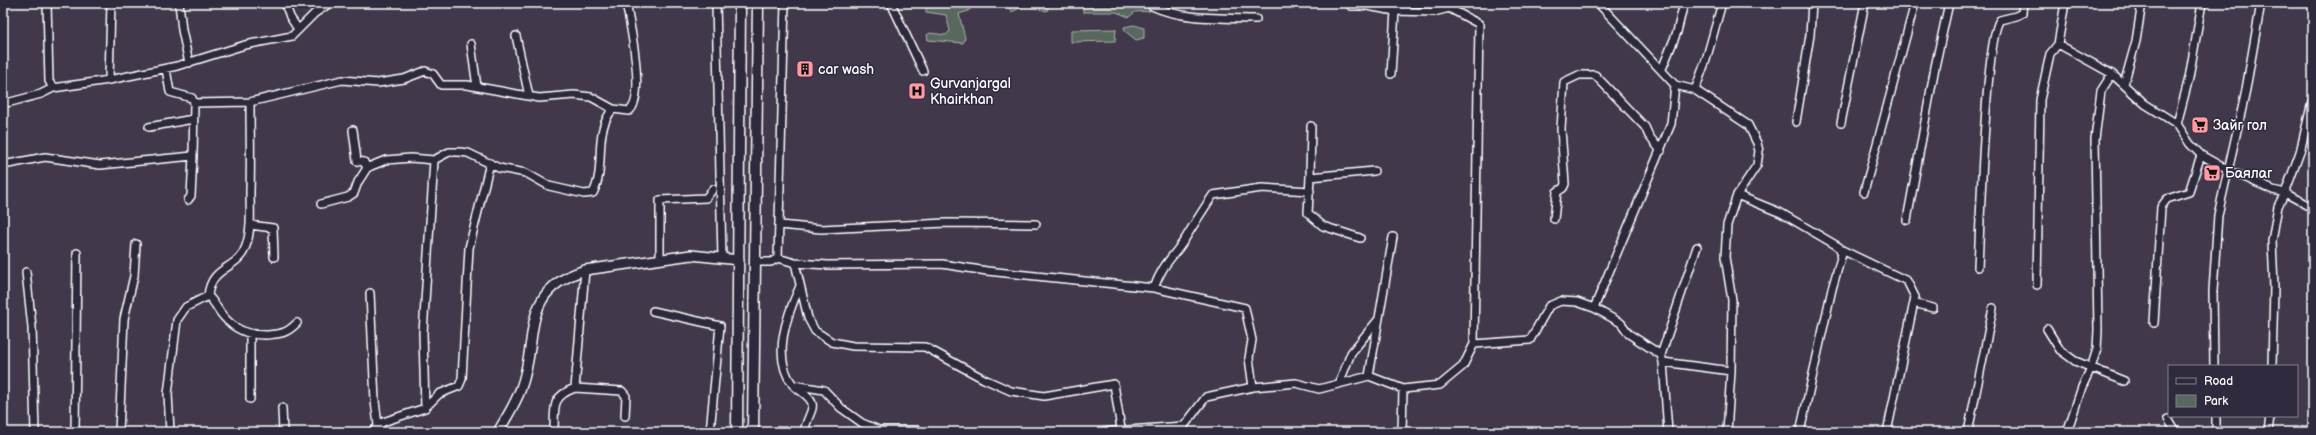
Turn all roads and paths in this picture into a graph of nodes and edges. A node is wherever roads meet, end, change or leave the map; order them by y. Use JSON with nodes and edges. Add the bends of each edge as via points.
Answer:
{"nodes":[{"id":1,"x":47,"y":3,"type":"edge"},
{"id":2,"x":111,"y":3,"type":"edge"},
{"id":3,"x":179,"y":3,"type":"edge"},
{"id":4,"x":285,"y":3,"type":"edge"},
{"id":5,"x":330,"y":3,"type":"edge"},
{"id":6,"x":626,"y":3,"type":"edge"},
{"id":7,"x":716,"y":3,"type":"edge"},
{"id":8,"x":740,"y":3,"type":"edge"},
{"id":9,"x":758,"y":3,"type":"edge"},
{"id":10,"x":785,"y":3,"type":"edge"},
{"id":11,"x":891,"y":3,"type":"edge"},
{"id":12,"x":1152,"y":3,"type":"edge"},
{"id":13,"x":1598,"y":3,"type":"edge"},
{"id":14,"x":1684,"y":3,"type":"edge"},
{"id":15,"x":1722,"y":3,"type":"edge"},
{"id":16,"x":1812,"y":3,"type":"edge"},
{"id":17,"x":1865,"y":3,"type":"edge"},
{"id":18,"x":1915,"y":3,"type":"edge"},
{"id":19,"x":1949,"y":3,"type":"edge"},
{"id":20,"x":2023,"y":3,"type":"edge"},
{"id":21,"x":2065,"y":3,"type":"edge"},
{"id":22,"x":2142,"y":3,"type":"edge"},
{"id":23,"x":2202,"y":3,"type":"edge"},
{"id":24,"x":2261,"y":3,"type":"edge"},
{"id":25,"x":1447,"y":5,"type":"edge"},
{"id":26,"x":1351,"y":6,"type":"dead end"},
{"id":27,"x":1394,"y":11,"type":"junction"},
{"id":28,"x":1256,"y":19,"type":"dead end"},
{"id":29,"x":298,"y":29,"type":"junction"},
{"id":30,"x":516,"y":36,"type":"dead end"},
{"id":31,"x":471,"y":44,"type":"dead end"},
{"id":32,"x":2058,"y":44,"type":"junction"},
{"id":33,"x":189,"y":63,"type":"junction"},
{"id":34,"x":166,"y":69,"type":"junction"},
{"id":35,"x":1662,"y":69,"type":"junction"},
{"id":36,"x":923,"y":72,"type":"dead end"},
{"id":37,"x":1391,"y":74,"type":"dead end"},
{"id":38,"x":2112,"y":74,"type":"junction"},
{"id":39,"x":109,"y":80,"type":"junction"},
{"id":40,"x":2124,"y":84,"type":"junction"},
{"id":41,"x":1675,"y":85,"type":"junction"},
{"id":42,"x":477,"y":87,"type":"junction"},
{"id":43,"x":53,"y":88,"type":"junction"},
{"id":44,"x":1695,"y":90,"type":"junction"},
{"id":45,"x":529,"y":96,"type":"junction"},
{"id":46,"x":2313,"y":98,"type":"edge"},
{"id":47,"x":250,"y":102,"type":"junction"},
{"id":48,"x":3,"y":104,"type":"edge"},
{"id":49,"x":194,"y":104,"type":"junction"},
{"id":50,"x":613,"y":109,"type":"junction"},
{"id":51,"x":193,"y":119,"type":"junction"},
{"id":52,"x":1796,"y":122,"type":"dead end"},
{"id":53,"x":1841,"y":123,"type":"dead end"},
{"id":54,"x":2178,"y":124,"type":"junction"},
{"id":55,"x":1311,"y":126,"type":"dead end"},
{"id":56,"x":149,"y":127,"type":"dead end"},
{"id":57,"x":353,"y":130,"type":"dead end"},
{"id":58,"x":1661,"y":151,"type":"junction"},
{"id":59,"x":2201,"y":155,"type":"junction"},
{"id":60,"x":193,"y":156,"type":"junction"},
{"id":61,"x":434,"y":160,"type":"junction"},
{"id":62,"x":490,"y":163,"type":"junction"},
{"id":63,"x":3,"y":165,"type":"edge"},
{"id":64,"x":367,"y":168,"type":"junction"},
{"id":65,"x":2228,"y":170,"type":"junction"},
{"id":66,"x":1374,"y":171,"type":"dead end"},
{"id":67,"x":1310,"y":177,"type":"junction"},
{"id":68,"x":713,"y":189,"type":"dead end"},
{"id":69,"x":1310,"y":191,"type":"junction"},
{"id":70,"x":1864,"y":192,"type":"dead end"},
{"id":71,"x":2286,"y":193,"type":"junction"},
{"id":72,"x":1737,"y":195,"type":"junction"},
{"id":73,"x":188,"y":200,"type":"dead end"},
{"id":74,"x":321,"y":204,"type":"dead end"},
{"id":75,"x":2313,"y":208,"type":"edge"},
{"id":76,"x":1554,"y":218,"type":"dead end"},
{"id":77,"x":1907,"y":220,"type":"dead end"},
{"id":78,"x":1036,"y":224,"type":"dead end"},
{"id":79,"x":250,"y":225,"type":"junction"},
{"id":80,"x":780,"y":225,"type":"junction"},
{"id":81,"x":1393,"y":237,"type":"dead end"},
{"id":82,"x":1360,"y":238,"type":"dead end"},
{"id":83,"x":136,"y":244,"type":"dead end"},
{"id":84,"x":1697,"y":248,"type":"dead end"},
{"id":85,"x":1840,"y":249,"type":"junction"},
{"id":86,"x":77,"y":253,"type":"dead end"},
{"id":87,"x":274,"y":257,"type":"dead end"},
{"id":88,"x":722,"y":258,"type":"junction"},
{"id":89,"x":778,"y":258,"type":"junction"},
{"id":90,"x":660,"y":260,"type":"junction"},
{"id":91,"x":739,"y":260,"type":"junction"},
{"id":92,"x":756,"y":262,"type":"junction"},
{"id":93,"x":795,"y":263,"type":"junction"},
{"id":94,"x":1978,"y":267,"type":"dead end"},
{"id":95,"x":585,"y":270,"type":"junction"},
{"id":96,"x":26,"y":272,"type":"dead end"},
{"id":97,"x":2037,"y":285,"type":"dead end"},
{"id":98,"x":800,"y":286,"type":"junction"},
{"id":99,"x":1154,"y":288,"type":"junction"},
{"id":100,"x":370,"y":293,"type":"dead end"},
{"id":101,"x":208,"y":296,"type":"junction"},
{"id":102,"x":1914,"y":303,"type":"junction"},
{"id":103,"x":1594,"y":308,"type":"junction"},
{"id":104,"x":1933,"y":308,"type":"dead end"},
{"id":105,"x":1993,"y":308,"type":"dead end"},
{"id":106,"x":653,"y":311,"type":"dead end"},
{"id":107,"x":1379,"y":318,"type":"junction"},
{"id":108,"x":297,"y":323,"type":"dead end"},
{"id":109,"x":2154,"y":323,"type":"dead end"},
{"id":110,"x":2047,"y":329,"type":"dead end"},
{"id":111,"x":250,"y":335,"type":"junction"},
{"id":112,"x":1474,"y":344,"type":"junction"},
{"id":113,"x":1662,"y":358,"type":"junction"},
{"id":114,"x":2214,"y":365,"type":"edge"},
{"id":115,"x":2272,"y":365,"type":"edge"},
{"id":116,"x":2091,"y":368,"type":"junction"},
{"id":117,"x":1731,"y":371,"type":"junction"},
{"id":118,"x":1369,"y":376,"type":"junction"},
{"id":119,"x":2124,"y":381,"type":"dead end"},
{"id":120,"x":1339,"y":384,"type":"junction"},
{"id":121,"x":793,"y":385,"type":"junction"},
{"id":122,"x":1253,"y":387,"type":"junction"},
{"id":123,"x":575,"y":388,"type":"junction"},
{"id":124,"x":1403,"y":389,"type":"junction"},
{"id":125,"x":250,"y":399,"type":"dead end"},
{"id":126,"x":282,"y":408,"type":"dead end"},
{"id":127,"x":425,"y":408,"type":"junction"},
{"id":128,"x":625,"y":416,"type":"dead end"},
{"id":129,"x":2216,"y":417,"type":"edge"},
{"id":130,"x":2270,"y":417,"type":"edge"},
{"id":131,"x":2168,"y":419,"type":"dead end"},
{"id":132,"x":378,"y":425,"type":"junction"},
{"id":133,"x":1121,"y":429,"type":"junction"},
{"id":134,"x":1184,"y":429,"type":"edge"},
{"id":135,"x":918,"y":430,"type":"dead end"},
{"id":136,"x":35,"y":432,"type":"edge"},
{"id":137,"x":75,"y":432,"type":"edge"},
{"id":138,"x":119,"y":432,"type":"edge"},
{"id":139,"x":170,"y":432,"type":"edge"},
{"id":140,"x":283,"y":432,"type":"edge"},
{"id":141,"x":372,"y":432,"type":"edge"},
{"id":142,"x":498,"y":432,"type":"edge"},
{"id":143,"x":554,"y":432,"type":"edge"},
{"id":144,"x":710,"y":432,"type":"edge"},
{"id":145,"x":737,"y":432,"type":"edge"},
{"id":146,"x":753,"y":432,"type":"edge"},
{"id":147,"x":804,"y":432,"type":"edge"},
{"id":148,"x":1101,"y":432,"type":"edge"},
{"id":149,"x":1402,"y":432,"type":"edge"},
{"id":150,"x":1668,"y":432,"type":"edge"},
{"id":151,"x":1727,"y":432,"type":"edge"},
{"id":152,"x":1800,"y":432,"type":"edge"},
{"id":153,"x":1887,"y":432,"type":"edge"},
{"id":154,"x":1968,"y":432,"type":"edge"},
{"id":155,"x":2067,"y":432,"type":"edge"},
{"id":156,"x":2176,"y":432,"type":"edge"},
{"id":157,"x":2216,"y":432,"type":"edge"},
{"id":158,"x":2268,"y":432,"type":"edge"}],
"edges":[{"from":1,"to":43,"type":"street","via":[[49,80]]},
{"from":2,"to":39,"type":"street"},
{"from":3,"to":33,"type":"street"},
{"from":4,"to":29,"type":"street"},
{"from":5,"to":29,"type":"street","via":[[315,12]]},
{"from":6,"to":50,"type":"street","via":[[634,46],[636,99],[629,111]]},
{"from":7,"to":88,"type":"street"},
{"from":8,"to":91,"type":"main road"},
{"from":9,"to":92,"type":"main road"},
{"from":10,"to":80,"type":"street"},
{"from":11,"to":36,"type":"street"},
{"from":12,"to":28,"type":"street","via":[[1152,6],[1160,10],[1209,18]]},
{"from":13,"to":35,"type":"street"},
{"from":14,"to":35,"type":"street","via":[[1677,32]]},
{"from":15,"to":44,"type":"street"},
{"from":16,"to":52,"type":"street","via":[[1810,35]]},
{"from":17,"to":53,"type":"street"},
{"from":18,"to":70,"type":"street"},
{"from":19,"to":77,"type":"street"},
{"from":20,"to":94,"type":"street","via":[[2022,13],[2000,20],[1996,26],[1990,61]]},
{"from":21,"to":32,"type":"street"},
{"from":22,"to":40,"type":"street","via":[[2136,41]]},
{"from":23,"to":54,"type":"street"},
{"from":24,"to":65,"type":"street"},
{"from":25,"to":27,"type":"street","via":[[1434,12]]},
{"from":25,"to":112,"type":"street","via":[[1479,24]]},
{"from":26,"to":27,"type":"street"},
{"from":27,"to":37,"type":"street"},
{"from":29,"to":33,"type":"street","via":[[292,36],[245,45]]},
{"from":30,"to":45,"type":"street"},
{"from":31,"to":42,"type":"street"},
{"from":32,"to":38,"type":"street"},
{"from":32,"to":97,"type":"street","via":[[2050,54],[2040,100]]},
{"from":33,"to":34,"type":"street"},
{"from":34,"to":39,"type":"street"},
{"from":34,"to":49,"type":"street","via":[[170,92],[192,98]]},
{"from":35,"to":41,"type":"street"},
{"from":38,"to":40,"type":"street"},
{"from":38,"to":116,"type":"street","via":[[2102,90],[2096,139],[2098,330],[2097,349]]},
{"from":39,"to":43,"type":"street"},
{"from":40,"to":54,"type":"street","via":[[2146,104]]},
{"from":41,"to":44,"type":"street"},
{"from":41,"to":58,"type":"street","via":[[1671,124]]},
{"from":42,"to":45,"type":"street"},
{"from":42,"to":47,"type":"street","via":[[467,84],[441,85],[433,74],[425,71],[404,79],[378,83],[342,80]]},
{"from":43,"to":48,"type":"street","via":[[36,96]]},
{"from":44,"to":72,"type":"street","via":[[1748,125],[1754,136],[1759,151],[1756,165]]},
{"from":45,"to":50,"type":"street","via":[[591,97]]},
{"from":46,"to":71,"type":"street","via":[[2300,152]]},
{"from":47,"to":49,"type":"street"},
{"from":47,"to":79,"type":"street"},
{"from":49,"to":51,"type":"street"},
{"from":50,"to":62,"type":"street","via":[[602,127],[598,183],[593,193],[584,194],[549,186],[526,173],[499,168]]},
{"from":51,"to":56,"type":"street"},
{"from":51,"to":60,"type":"street"},
{"from":54,"to":59,"type":"street","via":[[2190,144]]},
{"from":55,"to":67,"type":"street"},
{"from":57,"to":64,"type":"street","via":[[357,161],[364,162]]},
{"from":58,"to":76,"type":"street","via":[[1645,127],[1595,75],[1579,75],[1564,82],[1560,129],[1565,184],[1556,192]]},
{"from":58,"to":103,"type":"street"},
{"from":59,"to":65,"type":"street"},
{"from":59,"to":109,"type":"street","via":[[2189,192],[2167,199],[2161,206],[2158,216]]},
{"from":60,"to":63,"type":"street","via":[[100,165],[45,157]]},
{"from":60,"to":73,"type":"street","via":[[191,196]]},
{"from":61,"to":62,"type":"street","via":[[449,152],[459,152],[468,153]]},
{"from":61,"to":64,"type":"street","via":[[386,160]]},
{"from":61,"to":127,"type":"street","via":[[423,333]]},
{"from":62,"to":127,"type":"street","via":[[469,248],[462,379],[456,389],[438,394]]},
{"from":64,"to":74,"type":"street","via":[[354,193]]},
{"from":65,"to":71,"type":"street","via":[[2273,190]]},
{"from":65,"to":114,"type":"street","via":[[2214,248]]},
{"from":66,"to":67,"type":"street"},
{"from":67,"to":69,"type":"street"},
{"from":68,"to":90,"type":"street","via":[[706,198],[660,200]]},
{"from":69,"to":82,"type":"street","via":[[1308,213],[1323,226]]},
{"from":69,"to":99,"type":"street","via":[[1262,188],[1213,195],[1161,270]]},
{"from":71,"to":75,"type":"street"},
{"from":71,"to":115,"type":"street","via":[[2278,206],[2272,241]]},
{"from":72,"to":85,"type":"street","via":[[1781,213]]},
{"from":72,"to":117,"type":"street","via":[[1726,226],[1725,257],[1732,300]]},
{"from":78,"to":80,"type":"street","via":[[946,223],[830,229]]},
{"from":79,"to":87,"type":"street","via":[[273,228]]},
{"from":79,"to":101,"type":"street","via":[[247,245],[241,258],[209,283]]},
{"from":80,"to":89,"type":"street"},
{"from":81,"to":107,"type":"street"},
{"from":83,"to":138,"type":"street","via":[[134,276],[124,319]]},
{"from":84,"to":113,"type":"street"},
{"from":85,"to":102,"type":"street","via":[[1907,282],[1915,297]]},
{"from":85,"to":152,"type":"street","via":[[1842,254],[1828,304]]},
{"from":86,"to":137,"type":"street"},
{"from":88,"to":90,"type":"street","via":[[691,255]]},
{"from":88,"to":91,"type":"street"},
{"from":89,"to":92,"type":"street","via":[[772,262]]},
{"from":89,"to":93,"type":"street"},
{"from":90,"to":95,"type":"street"},
{"from":91,"to":145,"type":"main road"},
{"from":92,"to":146,"type":"main road"},
{"from":93,"to":98,"type":"street"},
{"from":93,"to":99,"type":"street","via":[[942,264]]},
{"from":95,"to":123,"type":"street"},
{"from":95,"to":142,"type":"street","via":[[570,275],[544,295],[536,312],[521,388]]},
{"from":96,"to":136,"type":"street","via":[[32,327]]},
{"from":98,"to":121,"type":"street","via":[[791,306],[782,340],[785,374]]},
{"from":98,"to":133,"type":"street","via":[[808,318],[815,330],[832,342],[853,346],[925,347],[977,376],[1011,391],[1037,395],[1114,384]]},
{"from":99,"to":122,"type":"street","via":[[1245,308],[1252,340],[1249,358]]},
{"from":100,"to":132,"type":"street"},
{"from":101,"to":111,"type":"street","via":[[231,324]]},
{"from":101,"to":139,"type":"street","via":[[186,307],[177,320],[168,394]]},
{"from":102,"to":104,"type":"street"},
{"from":102,"to":153,"type":"street"},
{"from":103,"to":112,"type":"street","via":[[1577,302],[1561,301],[1548,306],[1530,340]]},
{"from":103,"to":113,"type":"street","via":[[1621,324],[1629,334]]},
{"from":105,"to":154,"type":"street"},
{"from":106,"to":144,"type":"street","via":[[720,326]]},
{"from":107,"to":118,"type":"street"},
{"from":107,"to":120,"type":"street","via":[[1351,353]]},
{"from":108,"to":111,"type":"street","via":[[284,334]]},
{"from":110,"to":116,"type":"street","via":[[2060,350]]},
{"from":111,"to":125,"type":"street"},
{"from":112,"to":124,"type":"street","via":[[1463,366],[1440,385]]},
{"from":113,"to":117,"type":"street"},
{"from":113,"to":150,"type":"street"},
{"from":116,"to":119,"type":"street"},
{"from":116,"to":155,"type":"street"},
{"from":117,"to":151,"type":"street"},
{"from":118,"to":120,"type":"street"},
{"from":118,"to":124,"type":"street"},
{"from":120,"to":122,"type":"street","via":[[1319,389],[1296,383]]},
{"from":121,"to":135,"type":"street","via":[[824,390],[841,408],[862,423],[878,430]]},
{"from":121,"to":147,"type":"street","via":[[808,395],[812,403],[813,412]]},
{"from":122,"to":134,"type":"street","via":[[1206,397]]},
{"from":123,"to":128,"type":"street","via":[[622,391],[626,396]]},
{"from":123,"to":143,"type":"street","via":[[561,393],[557,399]]},
{"from":124,"to":149,"type":"street"},
{"from":126,"to":140,"type":"street"},
{"from":127,"to":132,"type":"street"},
{"from":129,"to":157,"type":"street"},
{"from":130,"to":158,"type":"street"},
{"from":131,"to":156,"type":"street"},
{"from":132,"to":141,"type":"street"},
{"from":133,"to":134,"type":"street"},
{"from":133,"to":148,"type":"street"}]}
